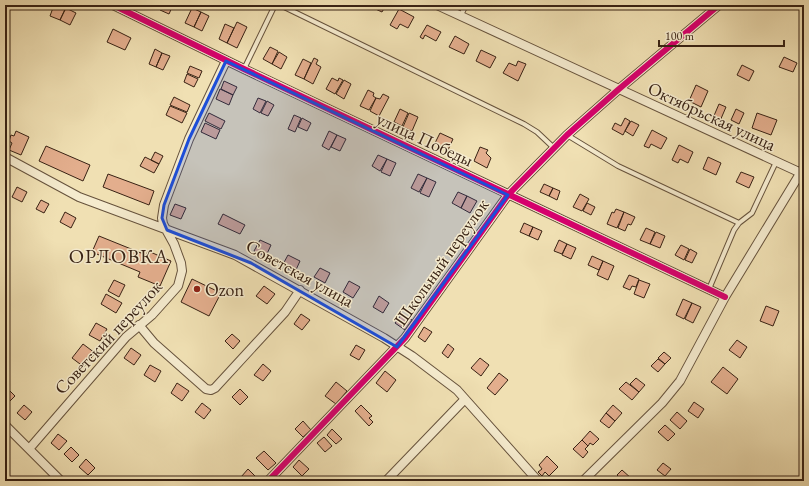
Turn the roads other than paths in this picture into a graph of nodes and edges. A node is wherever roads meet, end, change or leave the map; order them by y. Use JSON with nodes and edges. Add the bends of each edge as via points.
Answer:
{"nodes":[{"id":1,"x":113,"y":5,"type":"edge"},
{"id":2,"x":275,"y":5,"type":"edge"},
{"id":3,"x":280,"y":5,"type":"edge"},
{"id":4,"x":437,"y":5,"type":"edge"},
{"id":5,"x":466,"y":5,"type":"edge"},
{"id":6,"x":719,"y":5,"type":"edge"},
{"id":7,"x":460,"y":16,"type":"junction"},
{"id":8,"x":226,"y":61,"type":"junction"},
{"id":9,"x":244,"y":69,"type":"junction"},
{"id":10,"x":619,"y":89,"type":"junction"},
{"id":11,"x":567,"y":135,"type":"junction"},
{"id":12,"x":554,"y":148,"type":"junction"},
{"id":13,"x":5,"y":157,"type":"edge"},
{"id":14,"x":776,"y":162,"type":"junction"},
{"id":15,"x":802,"y":170,"type":"edge"},
{"id":16,"x":508,"y":195,"type":"junction"},
{"id":17,"x":739,"y":223,"type":"junction"},
{"id":18,"x":167,"y":230,"type":"junction"},
{"id":19,"x":708,"y":289,"type":"junction"},
{"id":20,"x":300,"y":290,"type":"junction"},
{"id":21,"x":724,"y":297,"type":"junction"},
{"id":22,"x":139,"y":325,"type":"junction"},
{"id":23,"x":397,"y":347,"type":"junction"},
{"id":24,"x":465,"y":399,"type":"junction"},
{"id":25,"x":5,"y":425,"type":"edge"},
{"id":26,"x":29,"y":449,"type":"junction"},
{"id":27,"x":61,"y":481,"type":"edge"},
{"id":28,"x":268,"y":481,"type":"edge"},
{"id":29,"x":386,"y":481,"type":"edge"},
{"id":30,"x":538,"y":481,"type":"edge"},
{"id":31,"x":583,"y":481,"type":"edge"}],
"edges":[{"from":1,"to":8,"type":"street","name":"улица Победы"},
{"from":2,"to":9,"type":"lane"},
{"from":3,"to":12,"type":"lane","via":[[524,124]]},
{"from":4,"to":7,"type":"street","name":"Октябрьская улица"},
{"from":5,"to":7,"type":"lane"},
{"from":6,"to":10,"type":"street","name":"Школьный переулок"},
{"from":7,"to":10,"type":"street","name":"Октябрьская улица"},
{"from":8,"to":9,"type":"street","name":"улица Победы"},
{"from":8,"to":18,"type":"street","name":"Советский переулок","via":[[189,139],[164,205],[162,218]]},
{"from":9,"to":16,"type":"street","name":"улица Победы"},
{"from":10,"to":11,"type":"street","name":"Школьный переулок"},
{"from":10,"to":14,"type":"street","name":"Октябрьская улица"},
{"from":11,"to":12,"type":"street","name":"Школьный переулок"},
{"from":11,"to":17,"type":"lane","via":[[618,166]]},
{"from":12,"to":16,"type":"street","name":"Школьный переулок"},
{"from":13,"to":18,"type":"street","name":"Советская улица","via":[[79,197]]},
{"from":14,"to":15,"type":"street","name":"Октябрьская улица"},
{"from":14,"to":17,"type":"lane","via":[[752,213]]},
{"from":15,"to":21,"type":"street"},
{"from":16,"to":19,"type":"street","name":"улица Победы"},
{"from":16,"to":23,"type":"street","name":"Школьный переулок","via":[[412,331]]},
{"from":17,"to":19,"type":"lane"},
{"from":18,"to":20,"type":"street","name":"Советская улица","via":[[235,255]]},
{"from":18,"to":22,"type":"street","name":"Советский переулок","via":[[181,263],[180,279],[171,295]]},
{"from":19,"to":21,"type":"street","name":"улица Победы"},
{"from":20,"to":22,"type":"street","via":[[285,312],[211,390],[206,389],[154,343]]},
{"from":20,"to":23,"type":"street","name":"Советская улица"},
{"from":21,"to":31,"type":"street","via":[[680,381]]},
{"from":22,"to":26,"type":"street","name":"Советский переулок"},
{"from":23,"to":24,"type":"street","name":"Советская улица","via":[[419,361]]},
{"from":23,"to":28,"type":"street","name":"Школьный переулок"},
{"from":24,"to":29,"type":"street"},
{"from":24,"to":30,"type":"street","name":"Советская улица"},
{"from":25,"to":26,"type":"street"},
{"from":26,"to":27,"type":"street"}]}
